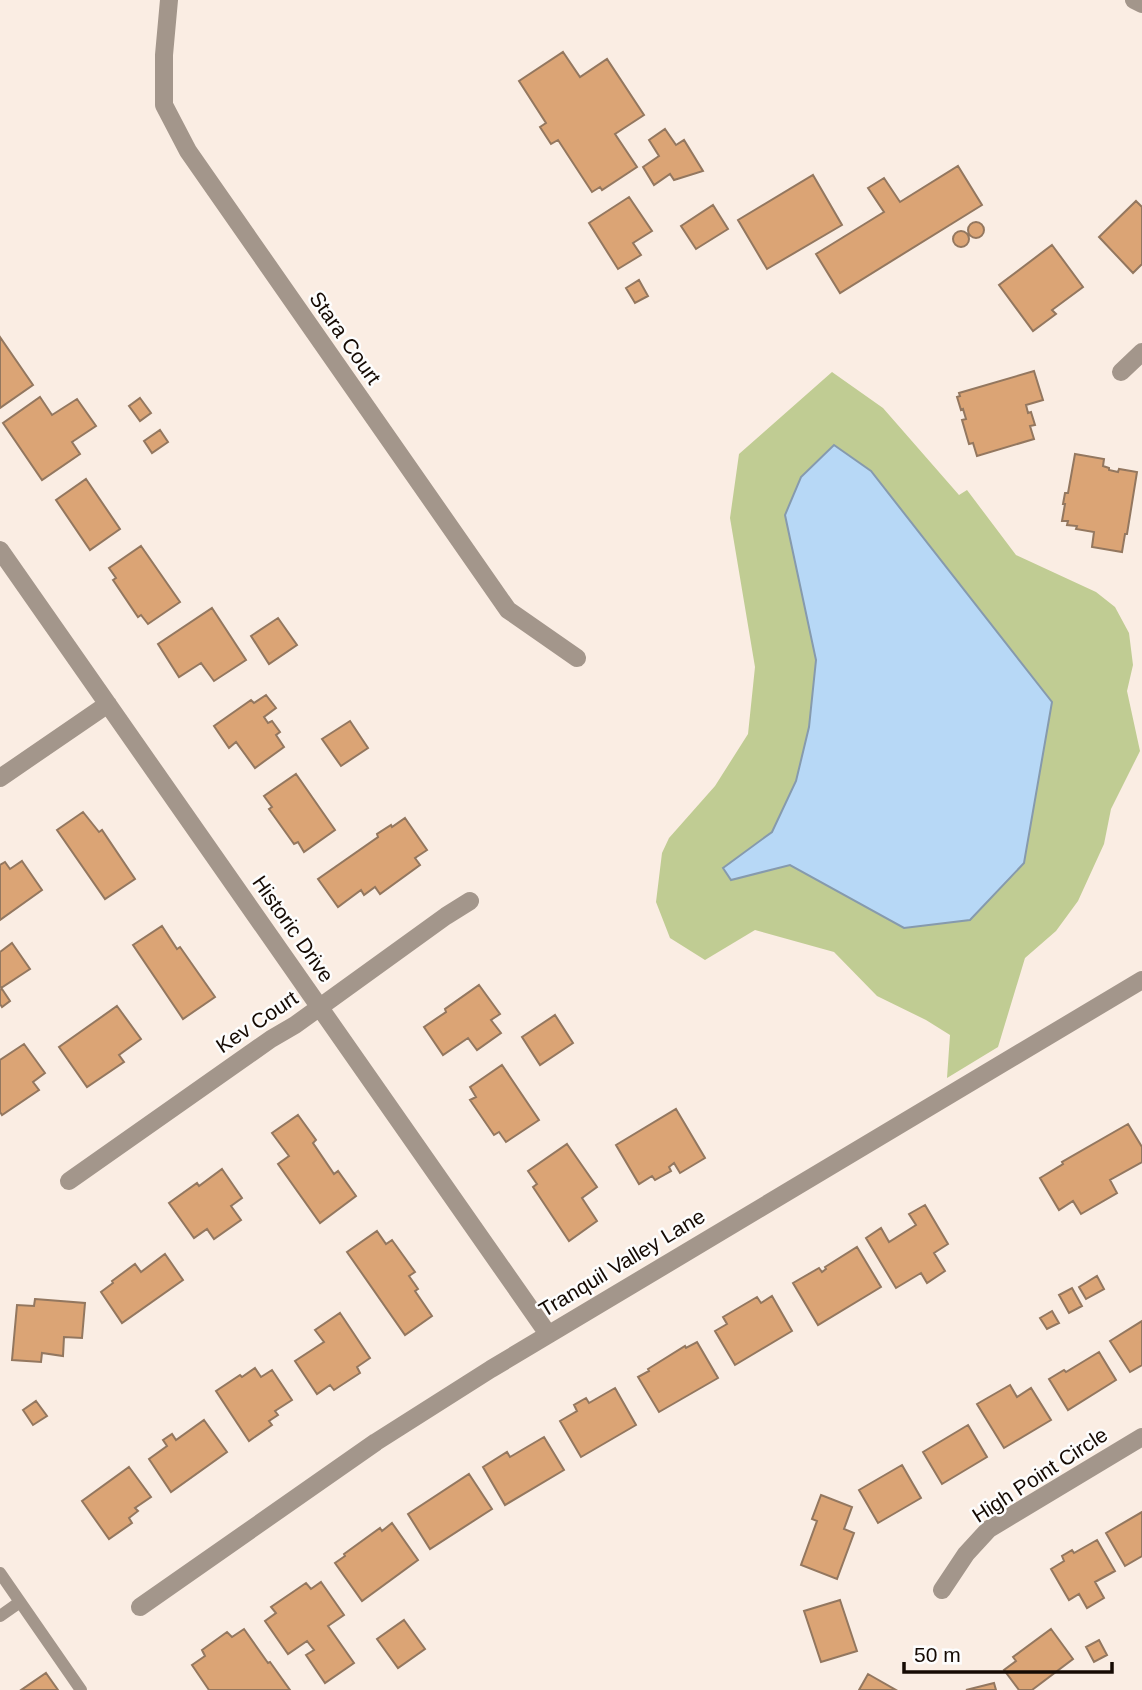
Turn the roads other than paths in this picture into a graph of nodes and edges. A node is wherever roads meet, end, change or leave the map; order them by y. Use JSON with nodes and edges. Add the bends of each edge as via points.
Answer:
{"nodes":[{"id":1,"x":169,"y":0,"type":"edge"},
{"id":2,"x":1134,"y":0,"type":"edge"},
{"id":3,"x":1142,"y":4,"type":"edge"},
{"id":4,"x":1142,"y":352,"type":"edge"},
{"id":5,"x":1121,"y":372,"type":"dead end"},
{"id":6,"x":0,"y":550,"type":"edge"},
{"id":7,"x":577,"y":658,"type":"dead end"},
{"id":8,"x":108,"y":704,"type":"junction"},
{"id":9,"x":0,"y":778,"type":"edge"},
{"id":10,"x":470,"y":901,"type":"dead end"},
{"id":11,"x":1142,"y":980,"type":"edge"},
{"id":12,"x":320,"y":1007,"type":"junction"},
{"id":13,"x":69,"y":1181,"type":"dead end"},
{"id":14,"x":548,"y":1334,"type":"junction"},
{"id":15,"x":1142,"y":1437,"type":"edge"},
{"id":16,"x":0,"y":1573,"type":"edge"},
{"id":17,"x":942,"y":1590,"type":"dead end"},
{"id":18,"x":20,"y":1602,"type":"junction"},
{"id":19,"x":140,"y":1607,"type":"dead end"},
{"id":20,"x":0,"y":1616,"type":"edge"},
{"id":21,"x":81,"y":1690,"type":"edge"}],
"edges":[{"from":1,"to":7,"type":"street","name":"Stara Court","via":[[164,104],[188,152],[508,611]]},
{"from":2,"to":3,"type":"street"},
{"from":4,"to":5,"type":"street"},
{"from":6,"to":8,"type":"street","name":"Historic Drive"},
{"from":8,"to":9,"type":"street"},
{"from":8,"to":12,"type":"street","name":"Historic Drive"},
{"from":10,"to":12,"type":"street","name":"Kev Court"},
{"from":11,"to":14,"type":"street","name":"Tranquil Valley Lane"},
{"from":12,"to":13,"type":"street","name":"Kev Court"},
{"from":12,"to":14,"type":"street","name":"Historic Drive"},
{"from":14,"to":19,"type":"street","name":"Tranquil Valley Lane","via":[[376,1442]]},
{"from":15,"to":17,"type":"street","name":"High Point Circle","via":[[989,1529],[965,1554]]},
{"from":16,"to":18,"type":"lane"},
{"from":18,"to":20,"type":"lane"},
{"from":18,"to":21,"type":"lane"}]}
